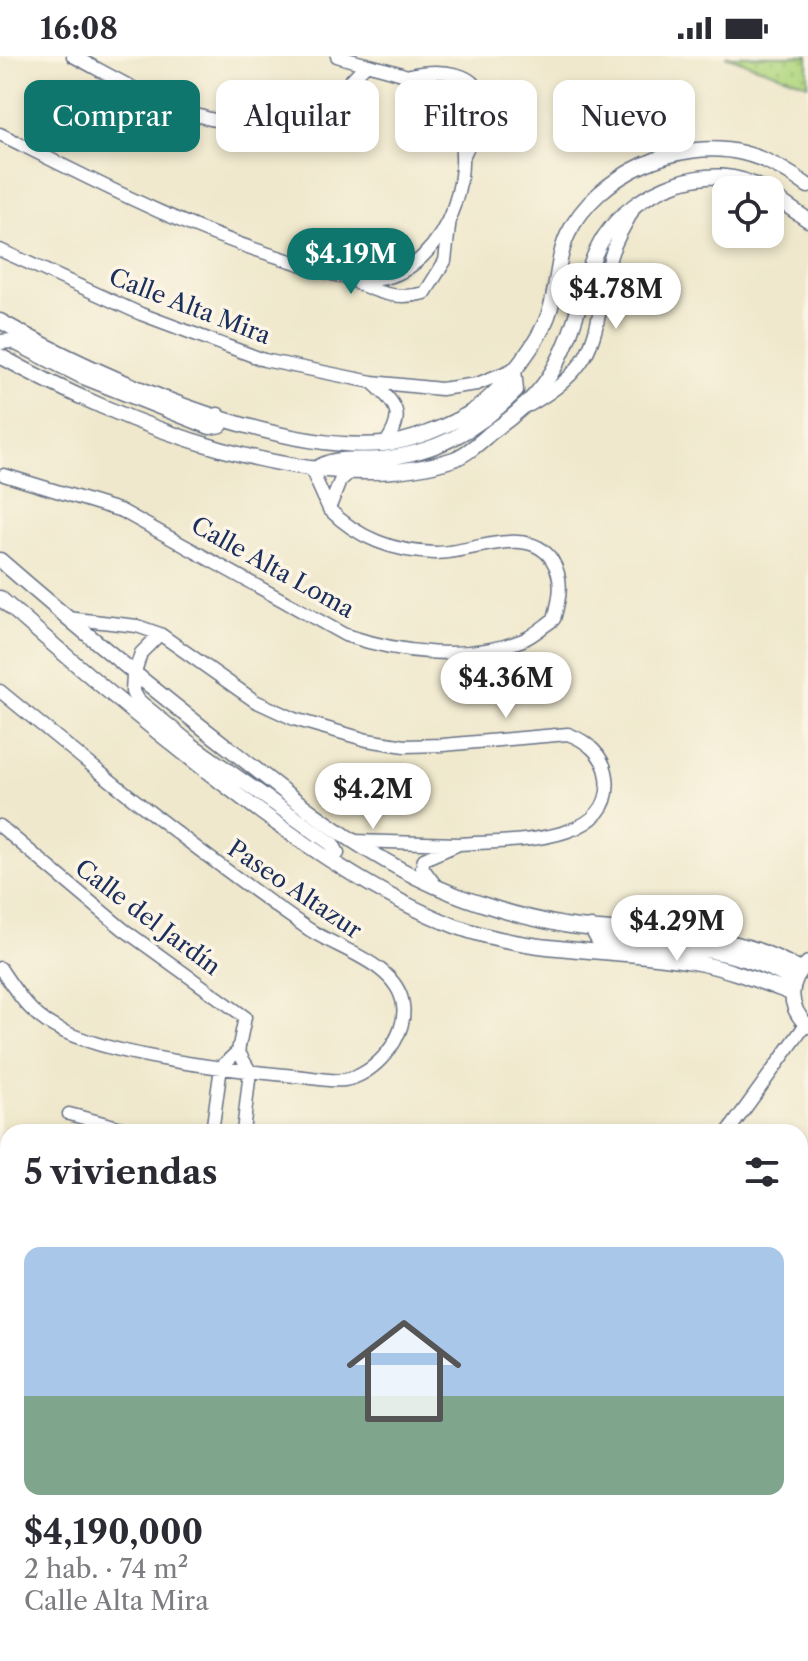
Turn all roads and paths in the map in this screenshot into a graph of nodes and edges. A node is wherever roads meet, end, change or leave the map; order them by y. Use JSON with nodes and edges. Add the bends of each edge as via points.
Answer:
{"nodes":[{"id":1,"x":73,"y":56,"type":"edge"},
{"id":2,"x":337,"y":56,"type":"edge"},
{"id":3,"x":365,"y":66,"type":"junction"},
{"id":4,"x":410,"y":75,"type":"junction"},
{"id":5,"x":0,"y":134,"type":"edge"},
{"id":6,"x":462,"y":162,"type":"junction"},
{"id":7,"x":712,"y":178,"type":"edge"},
{"id":8,"x":808,"y":186,"type":"edge"},
{"id":9,"x":784,"y":204,"type":"edge"},
{"id":10,"x":634,"y":208,"type":"junction"},
{"id":11,"x":450,"y":216,"type":"junction"},
{"id":12,"x":808,"y":220,"type":"edge"},
{"id":13,"x":0,"y":250,"type":"edge"},
{"id":14,"x":343,"y":276,"type":"junction"},
{"id":15,"x":0,"y":321,"type":"edge"},
{"id":16,"x":0,"y":342,"type":"edge"},
{"id":17,"x":0,"y":356,"type":"edge"},
{"id":18,"x":514,"y":369,"type":"junction"},
{"id":19,"x":372,"y":382,"type":"junction"},
{"id":20,"x":530,"y":405,"type":"junction"},
{"id":21,"x":218,"y":415,"type":"junction"},
{"id":22,"x":385,"y":444,"type":"junction"},
{"id":23,"x":312,"y":471,"type":"junction"},
{"id":24,"x":349,"y":473,"type":"junction"},
{"id":25,"x":1,"y":475,"type":"edge"},
{"id":26,"x":329,"y":509,"type":"junction"},
{"id":27,"x":0,"y":560,"type":"edge"},
{"id":28,"x":0,"y":598,"type":"edge"},
{"id":29,"x":67,"y":618,"type":"junction"},
{"id":30,"x":160,"y":634,"type":"junction"},
{"id":31,"x":134,"y":675,"type":"junction"},
{"id":32,"x":0,"y":691,"type":"edge"},
{"id":33,"x":0,"y":826,"type":"edge"},
{"id":34,"x":353,"y":841,"type":"junction"},
{"id":35,"x":459,"y":844,"type":"junction"},
{"id":36,"x":330,"y":860,"type":"junction"},
{"id":37,"x":439,"y":888,"type":"junction"},
{"id":38,"x":0,"y":968,"type":"edge"},
{"id":39,"x":798,"y":977,"type":"edge"},
{"id":40,"x":807,"y":1025,"type":"edge"},
{"id":41,"x":238,"y":1051,"type":"junction"},
{"id":42,"x":221,"y":1067,"type":"junction"},
{"id":43,"x":250,"y":1071,"type":"junction"},
{"id":44,"x":69,"y":1114,"type":"dead end"},
{"id":45,"x":107,"y":1124,"type":"edge"},
{"id":46,"x":213,"y":1124,"type":"edge"},
{"id":47,"x":244,"y":1124,"type":"edge"},
{"id":48,"x":734,"y":1124,"type":"edge"}],
"edges":[{"from":1,"to":3,"type":"street","via":[[194,115],[264,125],[322,107]]},
{"from":2,"to":3,"type":"street"},
{"from":3,"to":4,"type":"street"},
{"from":4,"to":6,"type":"street","via":[[454,114]]},
{"from":4,"to":6,"type":"street","via":[[429,70],[451,73],[477,88],[481,109]]},
{"from":5,"to":14,"type":"street","via":[[181,224]]},
{"from":6,"to":11,"type":"street"},
{"from":7,"to":10,"type":"street","via":[[652,194]]},
{"from":8,"to":18,"type":"street","via":[[782,167],[721,149],[691,151],[628,172],[598,196],[568,235],[549,314]]},
{"from":9,"to":12,"type":"street"},
{"from":10,"to":20,"type":"street","via":[[615,224],[594,256],[562,353]]},
{"from":10,"to":20,"type":"street","via":[[610,258],[593,342],[561,387]]},
{"from":11,"to":14,"type":"street","via":[[415,264],[370,280]]},
{"from":11,"to":14,"type":"street","via":[[445,261],[425,293],[404,299]]},
{"from":13,"to":19,"type":"street","name":"Calle Alta Mira","via":[[141,314],[264,360]]},
{"from":15,"to":21,"type":"street","via":[[110,374]]},
{"from":16,"to":21,"type":"street","via":[[12,341],[81,376],[210,427],[221,425]]},
{"from":17,"to":23,"type":"street","via":[[60,390],[168,432]]},
{"from":18,"to":19,"type":"street","name":"Calle Alta Mira","via":[[458,388]]},
{"from":18,"to":22,"type":"street","via":[[471,412],[440,428]]},
{"from":18,"to":23,"type":"street","via":[[516,391],[469,432],[421,450],[335,461]]},
{"from":19,"to":22,"type":"street","via":[[397,413],[397,427]]},
{"from":20,"to":24,"type":"street","via":[[456,458],[375,474]]},
{"from":21,"to":22,"type":"street","via":[[302,440]]},
{"from":23,"to":24,"type":"street"},
{"from":23,"to":26,"type":"street"},
{"from":24,"to":26,"type":"street"},
{"from":25,"to":26,"type":"street","name":"Calle Alta Loma","via":[[122,511],[345,635],[378,645],[445,653],[485,649],[524,640],[554,619],[560,580],[546,551],[534,544],[438,553],[405,550],[375,541]]},
{"from":27,"to":29,"type":"street"},
{"from":28,"to":36,"type":"street","via":[[88,678]]},
{"from":29,"to":30,"type":"street"},
{"from":29,"to":31,"type":"street"},
{"from":30,"to":31,"type":"street","via":[[141,653]]},
{"from":30,"to":35,"type":"street","via":[[255,701],[330,731],[405,746],[568,734],[597,753],[607,772],[605,796],[593,819],[576,830]]},
{"from":31,"to":34,"type":"street"},
{"from":31,"to":36,"type":"street","via":[[138,701],[329,842],[337,853]]},
{"from":32,"to":43,"type":"street","name":"Paseo Altazur","via":[[243,884],[314,933],[381,970],[396,987],[404,1007],[399,1030],[385,1057],[365,1072],[343,1080]]},
{"from":33,"to":41,"type":"street","name":"Calle del Jardín","via":[[123,929],[245,1017]]},
{"from":34,"to":35,"type":"street"},
{"from":34,"to":37,"type":"street"},
{"from":35,"to":37,"type":"street","via":[[424,859],[426,875]]},
{"from":36,"to":39,"type":"street","via":[[456,926],[531,946],[693,962],[743,975]]},
{"from":37,"to":39,"type":"street","via":[[482,904],[591,927],[724,938],[773,953]]},
{"from":38,"to":42,"type":"street","name":"Paseo Altazur","via":[[35,1012],[70,1034]]},
{"from":39,"to":40,"type":"street","via":[[793,1005]]},
{"from":40,"to":48,"type":"street"},
{"from":41,"to":42,"type":"street"},
{"from":41,"to":43,"type":"street"},
{"from":42,"to":43,"type":"street","name":"Paseo Altazur"},
{"from":42,"to":46,"type":"street"},
{"from":43,"to":47,"type":"street"},
{"from":44,"to":45,"type":"street"}]}
